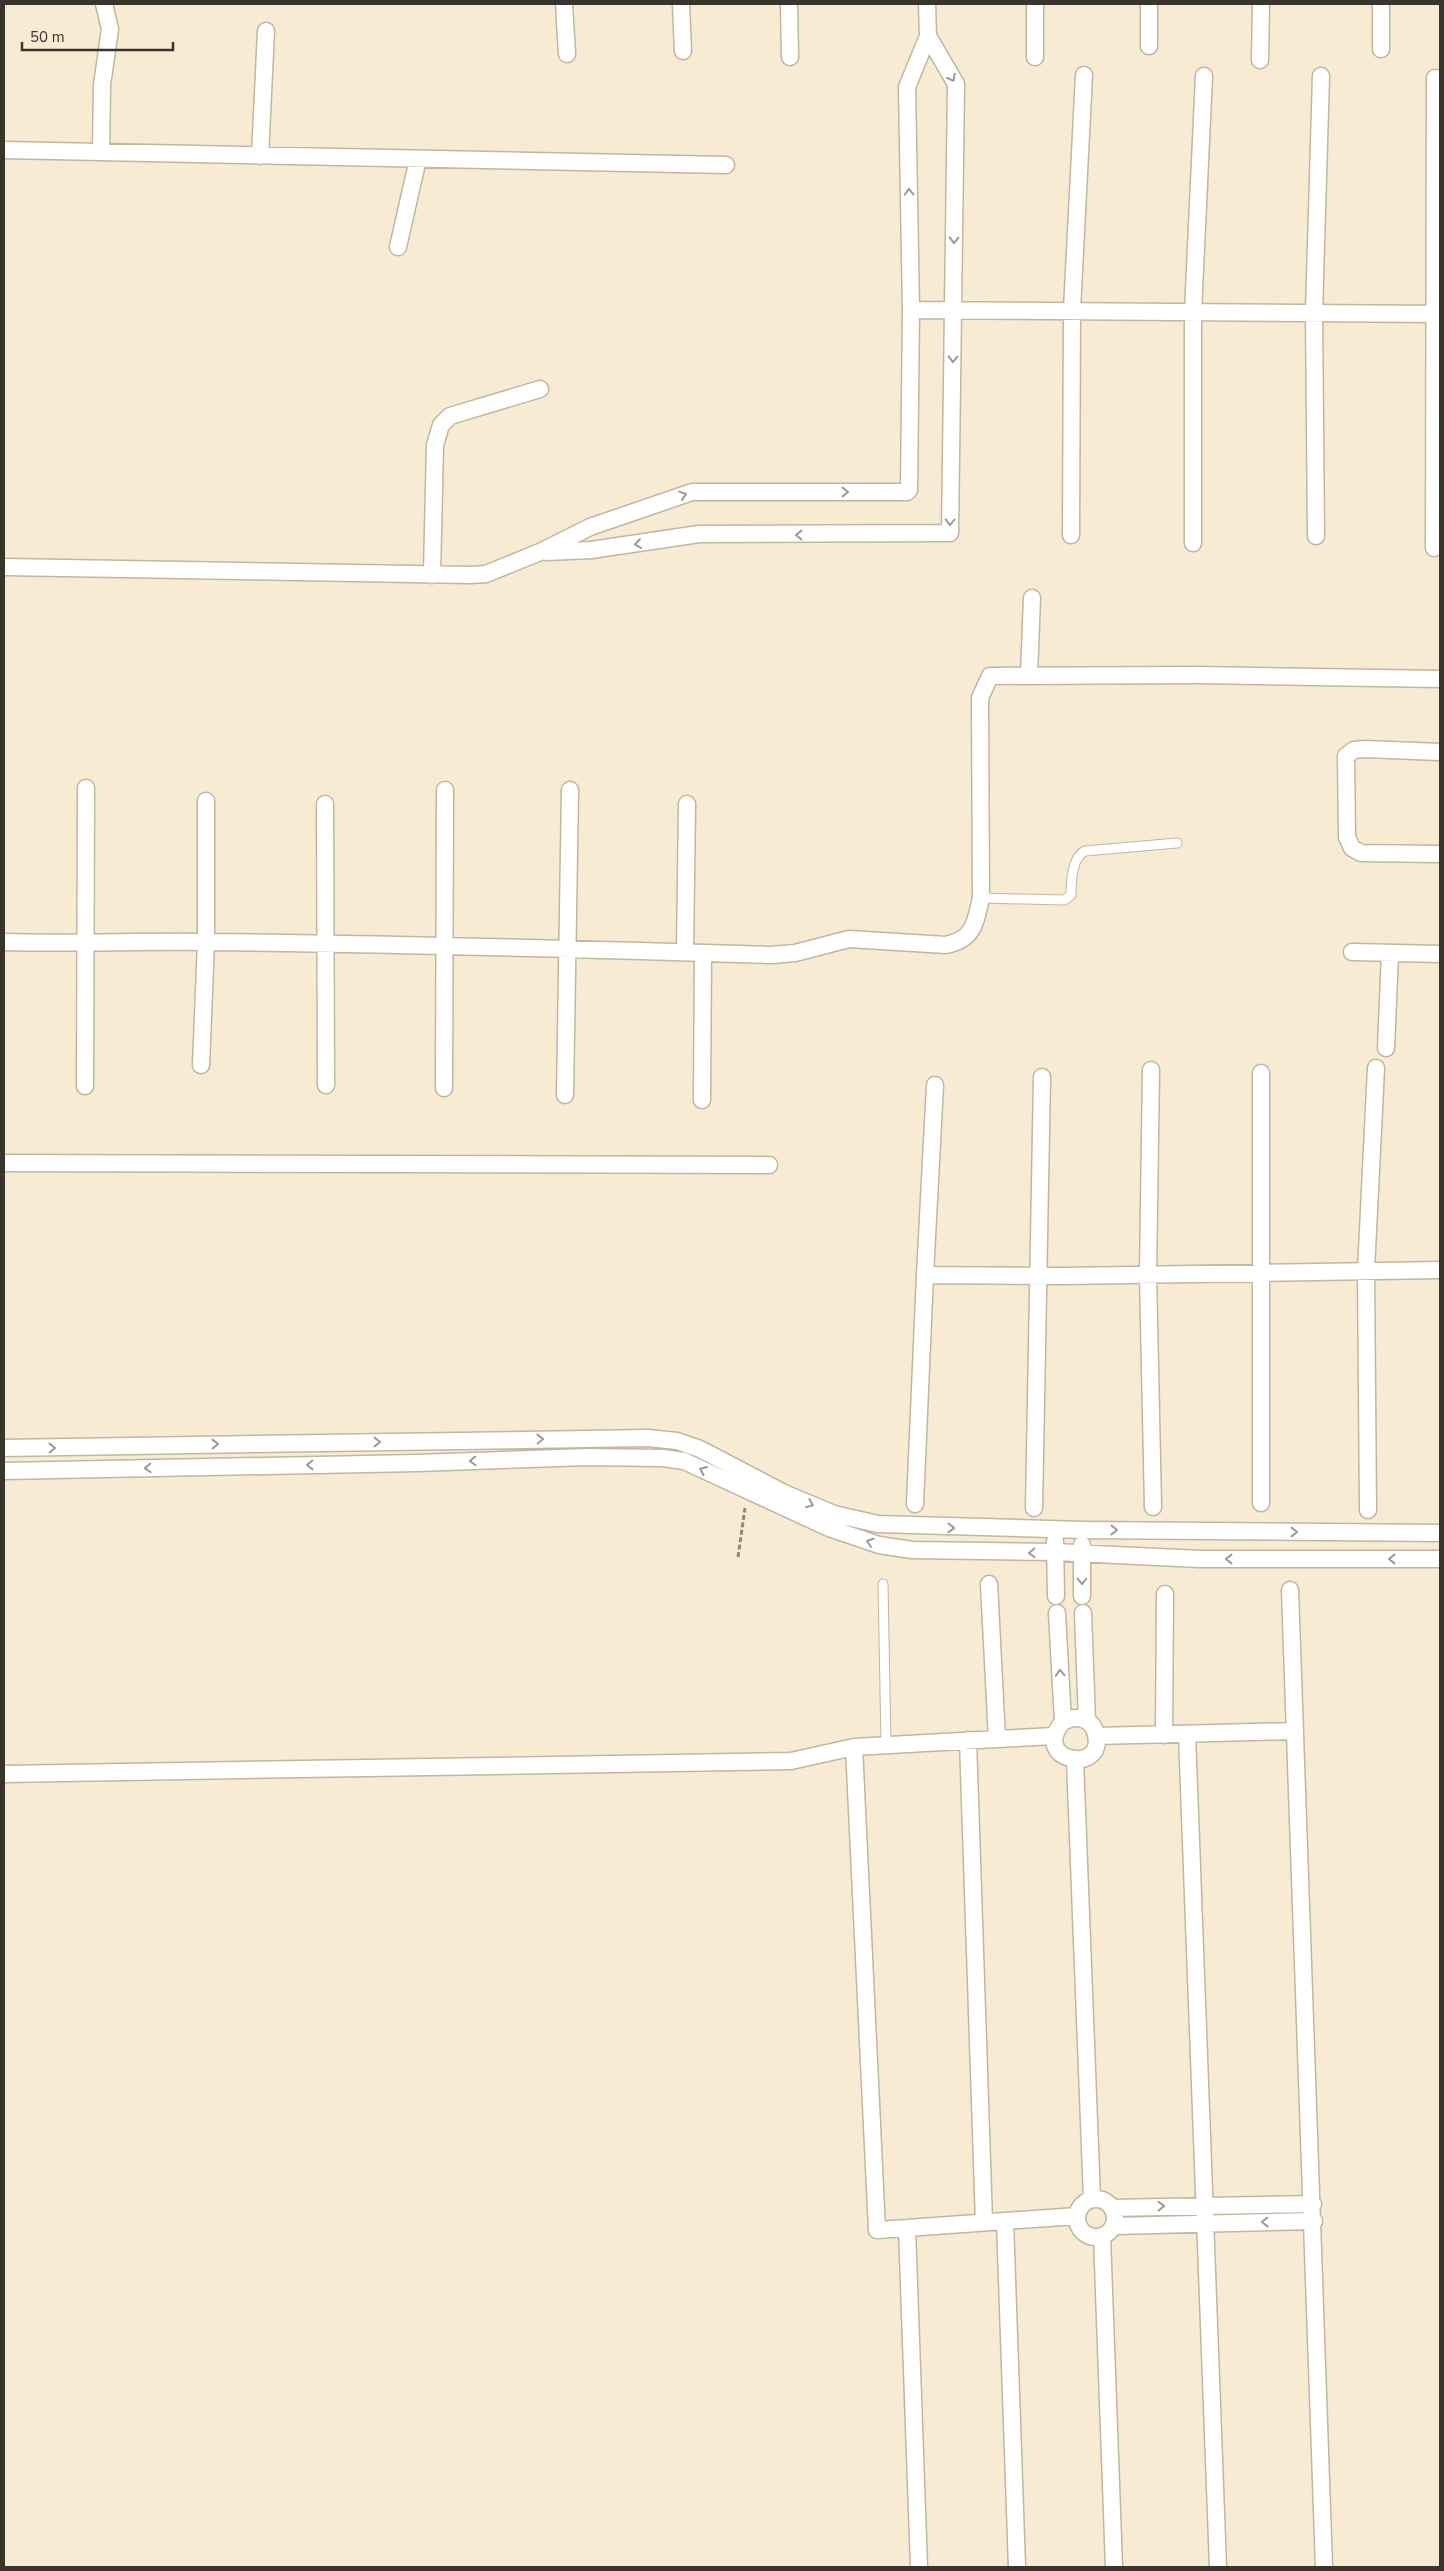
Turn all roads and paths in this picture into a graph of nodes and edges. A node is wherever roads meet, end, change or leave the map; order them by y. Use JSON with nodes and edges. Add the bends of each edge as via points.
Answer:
{"nodes":[{"id":1,"x":104,"y":4,"type":"edge"},
{"id":2,"x":564,"y":4,"type":"edge"},
{"id":3,"x":680,"y":4,"type":"edge"},
{"id":4,"x":789,"y":4,"type":"edge"},
{"id":5,"x":928,"y":4,"type":"edge"},
{"id":6,"x":1035,"y":4,"type":"edge"},
{"id":7,"x":1149,"y":4,"type":"edge"},
{"id":8,"x":1261,"y":4,"type":"edge"},
{"id":9,"x":1381,"y":4,"type":"edge"},
{"id":10,"x":266,"y":31,"type":"dead end"},
{"id":11,"x":928,"y":36,"type":"junction"},
{"id":12,"x":1149,"y":46,"type":"dead end"},
{"id":13,"x":1382,"y":50,"type":"dead end"},
{"id":14,"x":683,"y":51,"type":"dead end"},
{"id":15,"x":567,"y":54,"type":"dead end"},
{"id":16,"x":790,"y":57,"type":"dead end"},
{"id":17,"x":1035,"y":57,"type":"dead end"},
{"id":18,"x":1260,"y":60,"type":"dead end"},
{"id":19,"x":1084,"y":75,"type":"dead end"},
{"id":20,"x":1204,"y":76,"type":"dead end"},
{"id":21,"x":1321,"y":76,"type":"dead end"},
{"id":22,"x":1435,"y":78,"type":"dead end"},
{"id":23,"x":4,"y":150,"type":"edge"},
{"id":24,"x":101,"y":152,"type":"junction"},
{"id":25,"x":260,"y":156,"type":"junction"},
{"id":26,"x":418,"y":159,"type":"junction"},
{"id":27,"x":726,"y":166,"type":"dead end"},
{"id":28,"x":398,"y":247,"type":"dead end"},
{"id":29,"x":911,"y":310,"type":"junction"},
{"id":30,"x":1072,"y":310,"type":"junction"},
{"id":31,"x":953,"y":311,"type":"junction"},
{"id":32,"x":1193,"y":312,"type":"junction"},
{"id":33,"x":1314,"y":312,"type":"junction"},
{"id":34,"x":1438,"y":314,"type":"edge"},
{"id":35,"x":540,"y":389,"type":"dead end"},
{"id":36,"x":1071,"y":535,"type":"dead end"},
{"id":37,"x":1316,"y":536,"type":"dead end"},
{"id":38,"x":1193,"y":543,"type":"dead end"},
{"id":39,"x":1434,"y":548,"type":"dead end"},
{"id":40,"x":540,"y":552,"type":"junction"},
{"id":41,"x":4,"y":567,"type":"edge"},
{"id":42,"x":432,"y":575,"type":"junction"},
{"id":43,"x":1032,"y":598,"type":"dead end"},
{"id":44,"x":1029,"y":675,"type":"junction"},
{"id":45,"x":1440,"y":679,"type":"edge"},
{"id":46,"x":1440,"y":752,"type":"edge"},
{"id":47,"x":86,"y":788,"type":"dead end"},
{"id":48,"x":446,"y":790,"type":"dead end"},
{"id":49,"x":570,"y":790,"type":"dead end"},
{"id":50,"x":206,"y":801,"type":"dead end"},
{"id":51,"x":325,"y":804,"type":"dead end"},
{"id":52,"x":687,"y":804,"type":"dead end"},
{"id":53,"x":1177,"y":843,"type":"dead end"},
{"id":54,"x":1440,"y":854,"type":"edge"},
{"id":55,"x":981,"y":898,"type":"junction"},
{"id":56,"x":4,"y":942,"type":"edge"},
{"id":57,"x":206,"y":942,"type":"junction"},
{"id":58,"x":86,"y":944,"type":"junction"},
{"id":59,"x":326,"y":944,"type":"junction"},
{"id":60,"x":444,"y":946,"type":"junction"},
{"id":61,"x":567,"y":948,"type":"junction"},
{"id":62,"x":685,"y":952,"type":"junction"},
{"id":63,"x":1352,"y":952,"type":"dead end"},
{"id":64,"x":702,"y":953,"type":"junction"},
{"id":65,"x":1390,"y":953,"type":"junction"},
{"id":66,"x":1440,"y":954,"type":"edge"},
{"id":67,"x":1386,"y":1048,"type":"dead end"},
{"id":68,"x":201,"y":1065,"type":"dead end"},
{"id":69,"x":1376,"y":1068,"type":"dead end"},
{"id":70,"x":1151,"y":1070,"type":"dead end"},
{"id":71,"x":1261,"y":1073,"type":"dead end"},
{"id":72,"x":1042,"y":1077,"type":"dead end"},
{"id":73,"x":935,"y":1085,"type":"dead end"},
{"id":74,"x":85,"y":1086,"type":"dead end"},
{"id":75,"x":326,"y":1086,"type":"dead end"},
{"id":76,"x":444,"y":1088,"type":"dead end"},
{"id":77,"x":565,"y":1095,"type":"dead end"},
{"id":78,"x":702,"y":1100,"type":"dead end"},
{"id":79,"x":4,"y":1163,"type":"edge"},
{"id":80,"x":769,"y":1165,"type":"dead end"},
{"id":81,"x":1440,"y":1270,"type":"edge"},
{"id":82,"x":1366,"y":1271,"type":"junction"},
{"id":83,"x":1259,"y":1272,"type":"junction"},
{"id":84,"x":925,"y":1274,"type":"junction"},
{"id":85,"x":1148,"y":1274,"type":"junction"},
{"id":86,"x":1037,"y":1275,"type":"junction"},
{"id":87,"x":4,"y":1448,"type":"edge"},
{"id":88,"x":4,"y":1471,"type":"edge"},
{"id":89,"x":748,"y":1490,"type":"junction"},
{"id":90,"x":785,"y":1501,"type":"junction"},
{"id":91,"x":1261,"y":1503,"type":"dead end"},
{"id":92,"x":915,"y":1504,"type":"dead end"},
{"id":93,"x":1153,"y":1507,"type":"dead end"},
{"id":94,"x":1034,"y":1508,"type":"dead end"},
{"id":95,"x":1368,"y":1510,"type":"dead end"},
{"id":96,"x":831,"y":1521,"type":"junction"},
{"id":97,"x":914,"y":1524,"type":"junction"},
{"id":98,"x":1056,"y":1529,"type":"junction"},
{"id":99,"x":1082,"y":1530,"type":"junction"},
{"id":100,"x":1440,"y":1533,"type":"edge"},
{"id":101,"x":912,"y":1550,"type":"junction"},
{"id":102,"x":1055,"y":1552,"type":"junction"},
{"id":103,"x":1082,"y":1554,"type":"junction"},
{"id":104,"x":738,"y":1557,"type":"dead end"},
{"id":105,"x":1440,"y":1559,"type":"edge"},
{"id":106,"x":882,"y":1584,"type":"dead end"},
{"id":107,"x":990,"y":1584,"type":"dead end"},
{"id":108,"x":1290,"y":1590,"type":"dead end"},
{"id":109,"x":1164,"y":1594,"type":"dead end"},
{"id":110,"x":1056,"y":1596,"type":"dead end"},
{"id":111,"x":1082,"y":1596,"type":"dead end"},
{"id":112,"x":1057,"y":1613,"type":"dead end"},
{"id":113,"x":1083,"y":1613,"type":"dead end"},
{"id":114,"x":1087,"y":1721,"type":"junction"},
{"id":115,"x":1063,"y":1722,"type":"junction"},
{"id":116,"x":1295,"y":1730,"type":"junction"},
{"id":117,"x":1188,"y":1734,"type":"junction"},
{"id":118,"x":1164,"y":1735,"type":"junction"},
{"id":119,"x":1054,"y":1736,"type":"junction"},
{"id":120,"x":1097,"y":1736,"type":"junction"},
{"id":121,"x":997,"y":1739,"type":"junction"},
{"id":122,"x":968,"y":1740,"type":"junction"},
{"id":123,"x":886,"y":1744,"type":"junction"},
{"id":124,"x":854,"y":1747,"type":"junction"},
{"id":125,"x":1075,"y":1760,"type":"junction"},
{"id":126,"x":4,"y":1774,"type":"edge"},
{"id":127,"x":1092,"y":2199,"type":"junction"},
{"id":128,"x":1313,"y":2204,"type":"junction"},
{"id":129,"x":1206,"y":2205,"type":"junction"},
{"id":130,"x":1112,"y":2208,"type":"junction"},
{"id":131,"x":1077,"y":2216,"type":"junction"},
{"id":132,"x":1005,"y":2221,"type":"junction"},
{"id":133,"x":1314,"y":2221,"type":"junction"},
{"id":134,"x":984,"y":2222,"type":"junction"},
{"id":135,"x":1207,"y":2223,"type":"junction"},
{"id":136,"x":906,"y":2228,"type":"junction"},
{"id":137,"x":1108,"y":2231,"type":"junction"},
{"id":138,"x":920,"y":2567,"type":"edge"},
{"id":139,"x":1017,"y":2567,"type":"edge"},
{"id":140,"x":1114,"y":2567,"type":"edge"},
{"id":141,"x":1218,"y":2567,"type":"edge"},
{"id":142,"x":1324,"y":2567,"type":"edge"}],
"edges":[{"from":1,"to":24,"type":"street","via":[[110,29],[102,85]]},
{"from":2,"to":15,"type":"street"},
{"from":3,"to":14,"type":"street"},
{"from":4,"to":16,"type":"street"},
{"from":5,"to":11,"type":"street"},
{"from":6,"to":17,"type":"street"},
{"from":7,"to":12,"type":"street"},
{"from":8,"to":18,"type":"street"},
{"from":9,"to":13,"type":"street"},
{"from":10,"to":25,"type":"street"},
{"from":29,"to":11,"type":"street","one_way":true,"via":[[907,87]]},
{"from":11,"to":31,"type":"street","one_way":true,"via":[[956,84]]},
{"from":19,"to":30,"type":"street"},
{"from":20,"to":32,"type":"street"},
{"from":21,"to":33,"type":"street"},
{"from":22,"to":34,"type":"street"},
{"from":23,"to":24,"type":"street"},
{"from":24,"to":25,"type":"street"},
{"from":25,"to":26,"type":"street"},
{"from":26,"to":27,"type":"street"},
{"from":26,"to":28,"type":"street"},
{"from":29,"to":31,"type":"street"},
{"from":40,"to":29,"type":"street","one_way":true,"via":[[590,527],[692,492],[907,492]]},
{"from":30,"to":31,"type":"street"},
{"from":30,"to":32,"type":"street"},
{"from":30,"to":36,"type":"street"},
{"from":31,"to":40,"type":"street","one_way":true,"via":[[949,534],[699,534],[590,550]]},
{"from":32,"to":33,"type":"street"},
{"from":32,"to":38,"type":"street"},
{"from":33,"to":34,"type":"street"},
{"from":33,"to":37,"type":"street"},
{"from":34,"to":39,"type":"street"},
{"from":35,"to":42,"type":"street","via":[[450,416],[440,425],[436,445]]},
{"from":40,"to":42,"type":"street","via":[[486,574]]},
{"from":41,"to":42,"type":"street"},
{"from":43,"to":44,"type":"street"},
{"from":44,"to":45,"type":"street"},
{"from":44,"to":55,"type":"street","via":[[990,676],[980,698]]},
{"from":46,"to":54,"type":"street","via":[[1365,749],[1354,750],[1346,756],[1347,837],[1352,848],[1361,854]]},
{"from":47,"to":58,"type":"street"},
{"from":48,"to":60,"type":"street"},
{"from":49,"to":61,"type":"street"},
{"from":50,"to":57,"type":"street"},
{"from":51,"to":59,"type":"street"},
{"from":52,"to":62,"type":"street"},
{"from":53,"to":55,"type":"lane","via":[[1079,854],[1071,895],[1064,900]]},
{"from":55,"to":64,"type":"street","via":[[976,922],[969,935],[960,942],[946,945],[849,939],[795,954]]},
{"from":56,"to":58,"type":"street"},
{"from":57,"to":58,"type":"street"},
{"from":57,"to":59,"type":"street"},
{"from":57,"to":68,"type":"street"},
{"from":58,"to":74,"type":"street"},
{"from":59,"to":60,"type":"street"},
{"from":59,"to":75,"type":"street"},
{"from":60,"to":61,"type":"street"},
{"from":60,"to":76,"type":"street"},
{"from":61,"to":62,"type":"street"},
{"from":61,"to":77,"type":"street"},
{"from":62,"to":64,"type":"street"},
{"from":63,"to":65,"type":"street"},
{"from":64,"to":78,"type":"street"},
{"from":65,"to":66,"type":"street"},
{"from":65,"to":67,"type":"street"},
{"from":69,"to":82,"type":"street"},
{"from":70,"to":85,"type":"street"},
{"from":71,"to":83,"type":"street"},
{"from":72,"to":86,"type":"street"},
{"from":73,"to":84,"type":"street"},
{"from":79,"to":80,"type":"street"},
{"from":81,"to":82,"type":"street"},
{"from":82,"to":83,"type":"street"},
{"from":82,"to":95,"type":"street"},
{"from":83,"to":85,"type":"street"},
{"from":83,"to":91,"type":"street"},
{"from":84,"to":86,"type":"street"},
{"from":84,"to":92,"type":"street"},
{"from":85,"to":86,"type":"street"},
{"from":85,"to":93,"type":"street"},
{"from":86,"to":94,"type":"street"},
{"from":87,"to":90,"type":"street","one_way":true,"via":[[648,1438],[677,1441],[700,1449]]},
{"from":89,"to":88,"type":"street","one_way":true,"via":[[684,1461],[663,1458]]},
{"from":89,"to":90,"type":"street"},
{"from":89,"to":104,"type":"path"},
{"from":90,"to":96,"type":"street"},
{"from":96,"to":97,"type":"street"},
{"from":101,"to":96,"type":"street","one_way":true,"via":[[879,1545]]},
{"from":97,"to":98,"type":"street","one_way":true},
{"from":97,"to":101,"type":"street"},
{"from":98,"to":99,"type":"street"},
{"from":98,"to":102,"type":"street"},
{"from":99,"to":100,"type":"street","one_way":true},
{"from":99,"to":103,"type":"street"},
{"from":102,"to":101,"type":"street","one_way":true},
{"from":102,"to":103,"type":"street"},
{"from":102,"to":110,"type":"street"},
{"from":105,"to":103,"type":"street","one_way":true,"via":[[1199,1559]]},
{"from":103,"to":111,"type":"street","one_way":true},
{"from":106,"to":123,"type":"lane"},
{"from":107,"to":121,"type":"street"},
{"from":108,"to":116,"type":"street"},
{"from":109,"to":118,"type":"street"},
{"from":115,"to":112,"type":"street","one_way":true},
{"from":113,"to":114,"type":"street"},
{"from":114,"to":115,"type":"street","via":[[1075,1717]]},
{"from":114,"to":120,"type":"street"},
{"from":115,"to":119,"type":"street"},
{"from":116,"to":117,"type":"street"},
{"from":116,"to":128,"type":"street"},
{"from":117,"to":118,"type":"street"},
{"from":117,"to":129,"type":"street"},
{"from":118,"to":120,"type":"street"},
{"from":119,"to":121,"type":"street"},
{"from":119,"to":125,"type":"street","via":[[1059,1753]]},
{"from":120,"to":125,"type":"street","via":[[1092,1753],[1084,1759]]},
{"from":121,"to":122,"type":"street"},
{"from":122,"to":123,"type":"street"},
{"from":122,"to":134,"type":"street"},
{"from":123,"to":124,"type":"street"},
{"from":124,"to":126,"type":"street","via":[[791,1761]]},
{"from":124,"to":136,"type":"street","via":[[877,2230]]},
{"from":125,"to":127,"type":"street"},
{"from":127,"to":130,"type":"street","via":[[1103,2200]]},
{"from":127,"to":131,"type":"street","via":[[1085,2202]]},
{"from":128,"to":129,"type":"street"},
{"from":128,"to":133,"type":"street"},
{"from":130,"to":129,"type":"street","one_way":true},
{"from":129,"to":135,"type":"street"},
{"from":130,"to":137,"type":"street","via":[[1115,2216]]},
{"from":131,"to":132,"type":"street"},
{"from":131,"to":137,"type":"street","via":[[1084,2233],[1092,2237]]},
{"from":132,"to":134,"type":"street"},
{"from":132,"to":139,"type":"street"},
{"from":133,"to":135,"type":"street","one_way":true},
{"from":133,"to":142,"type":"street"},
{"from":134,"to":136,"type":"street"},
{"from":135,"to":137,"type":"street"},
{"from":135,"to":141,"type":"street"},
{"from":136,"to":138,"type":"street"},
{"from":137,"to":140,"type":"street"}]}
